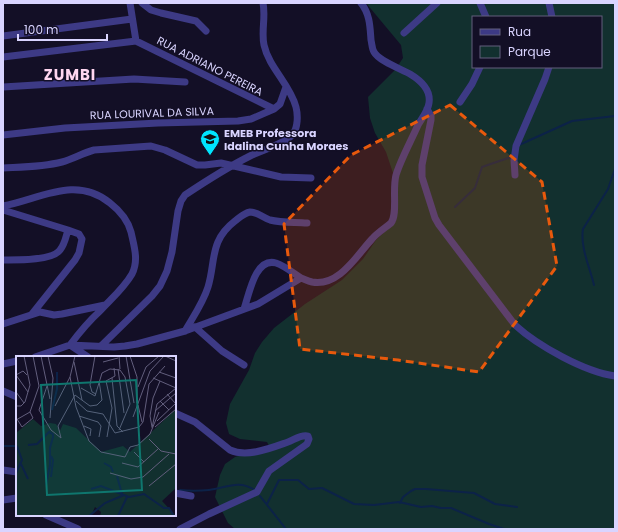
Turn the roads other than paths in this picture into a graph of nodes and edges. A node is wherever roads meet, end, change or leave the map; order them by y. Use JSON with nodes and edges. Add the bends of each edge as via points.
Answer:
{"nodes":[{"id":1,"x":130,"y":3,"type":"edge"},
{"id":2,"x":142,"y":3,"type":"edge"},
{"id":3,"x":263,"y":3,"type":"edge"},
{"id":4,"x":361,"y":3,"type":"edge"},
{"id":5,"x":437,"y":3,"type":"edge"},
{"id":6,"x":480,"y":3,"type":"edge"},
{"id":7,"x":549,"y":3,"type":"edge"},
{"id":8,"x":486,"y":16,"type":"edge"},
{"id":9,"x":552,"y":16,"type":"edge"},
{"id":10,"x":132,"y":19,"type":"junction"},
{"id":11,"x":206,"y":31,"type":"dead end"},
{"id":12,"x":404,"y":33,"type":"dead end"},
{"id":13,"x":3,"y":36,"type":"edge"},
{"id":14,"x":136,"y":41,"type":"junction"},
{"id":15,"x":3,"y":57,"type":"edge"},
{"id":16,"x":480,"y":68,"type":"edge"},
{"id":17,"x":549,"y":68,"type":"edge"},
{"id":18,"x":185,"y":82,"type":"dead end"},
{"id":19,"x":3,"y":87,"type":"edge"},
{"id":20,"x":286,"y":87,"type":"junction"},
{"id":21,"x":460,"y":102,"type":"dead end"},
{"id":22,"x":274,"y":109,"type":"junction"},
{"id":23,"x":427,"y":109,"type":"junction"},
{"id":24,"x":3,"y":135,"type":"edge"},
{"id":25,"x":232,"y":166,"type":"junction"},
{"id":26,"x":3,"y":168,"type":"edge"},
{"id":27,"x":514,"y":175,"type":"dead end"},
{"id":28,"x":311,"y":178,"type":"dead end"},
{"id":29,"x":3,"y":206,"type":"edge"},
{"id":30,"x":3,"y":210,"type":"edge"},
{"id":31,"x":307,"y":223,"type":"dead end"},
{"id":32,"x":68,"y":230,"type":"junction"},
{"id":33,"x":3,"y":260,"type":"edge"},
{"id":34,"x":300,"y":278,"type":"junction"},
{"id":35,"x":106,"y":305,"type":"junction"},
{"id":36,"x":244,"y":310,"type":"junction"},
{"id":37,"x":32,"y":314,"type":"junction"},
{"id":38,"x":3,"y":324,"type":"edge"},
{"id":39,"x":195,"y":327,"type":"junction"},
{"id":40,"x":185,"y":331,"type":"junction"},
{"id":41,"x":70,"y":345,"type":"junction"},
{"id":42,"x":101,"y":346,"type":"junction"},
{"id":43,"x":38,"y":356,"type":"edge"},
{"id":44,"x":86,"y":356,"type":"edge"},
{"id":45,"x":16,"y":361,"type":"edge"},
{"id":46,"x":3,"y":364,"type":"edge"},
{"id":47,"x":244,"y":365,"type":"dead end"},
{"id":48,"x":615,"y":376,"type":"edge"},
{"id":49,"x":3,"y":391,"type":"edge"},
{"id":50,"x":16,"y":397,"type":"edge"},
{"id":51,"x":176,"y":413,"type":"edge"},
{"id":52,"x":3,"y":470,"type":"edge"},
{"id":53,"x":16,"y":472,"type":"edge"},
{"id":54,"x":176,"y":493,"type":"edge"},
{"id":55,"x":191,"y":496,"type":"dead end"},
{"id":56,"x":15,"y":499,"type":"edge"},
{"id":57,"x":3,"y":500,"type":"edge"},
{"id":58,"x":48,"y":516,"type":"edge"},
{"id":59,"x":78,"y":529,"type":"edge"},
{"id":60,"x":180,"y":529,"type":"edge"}],
"edges":[{"from":1,"to":10,"type":"street"},
{"from":2,"to":11,"type":"street","via":[[150,10],[196,21]]},
{"from":3,"to":20,"type":"street","via":[[264,45]]},
{"from":4,"to":23,"type":"street","via":[[369,17],[373,52],[421,83],[429,96]]},
{"from":5,"to":12,"type":"street"},
{"from":6,"to":8,"type":"street"},
{"from":7,"to":9,"type":"street"},
{"from":10,"to":13,"type":"street"},
{"from":10,"to":14,"type":"street"},
{"from":14,"to":15,"type":"street"},
{"from":14,"to":22,"type":"street","name":"RUA ADRIANO PEREIRA"},
{"from":16,"to":21,"type":"street"},
{"from":17,"to":27,"type":"street","via":[[516,146]]},
{"from":18,"to":19,"type":"street","via":[[134,80]]},
{"from":20,"to":22,"type":"street","via":[[280,104]]},
{"from":20,"to":25,"type":"street","via":[[296,106],[296,125],[293,134]]},
{"from":22,"to":24,"type":"street","name":"RUA LOURIVAL DA SILVA","via":[[238,122],[150,123]]},
{"from":23,"to":34,"type":"street","via":[[396,174],[393,220],[343,272],[322,282]]},
{"from":23,"to":48,"type":"street","via":[[431,120],[422,177],[439,225],[515,325],[526,335],[556,353],[598,372]]},
{"from":25,"to":26,"type":"street","via":[[221,163],[197,165],[151,146],[94,150],[49,165]]},
{"from":25,"to":28,"type":"street","via":[[281,177]]},
{"from":25,"to":42,"type":"street","via":[[185,195],[178,211],[167,271],[160,286]]},
{"from":29,"to":35,"type":"street","via":[[79,189],[102,196],[114,206],[130,228],[136,256],[132,274]]},
{"from":30,"to":32,"type":"street"},
{"from":31,"to":40,"type":"street","via":[[270,220],[249,212],[228,227],[220,236],[216,247],[205,296]]},
{"from":32,"to":33,"type":"street","via":[[64,244],[51,256]]},
{"from":32,"to":37,"type":"street","via":[[81,236],[82,245],[79,253]]},
{"from":34,"to":36,"type":"street"},
{"from":34,"to":36,"type":"street","via":[[277,264],[263,265],[256,275]]},
{"from":35,"to":37,"type":"street","via":[[62,314]]},
{"from":35,"to":41,"type":"street"},
{"from":36,"to":39,"type":"street"},
{"from":37,"to":38,"type":"street"},
{"from":39,"to":40,"type":"street"},
{"from":39,"to":47,"type":"street","via":[[217,347]]},
{"from":40,"to":42,"type":"street","via":[[137,344]]},
{"from":41,"to":42,"type":"street"},
{"from":41,"to":43,"type":"street"},
{"from":41,"to":44,"type":"street"},
{"from":45,"to":46,"type":"street"},
{"from":49,"to":50,"type":"street"},
{"from":51,"to":60,"type":"street","via":[[194,422],[235,452],[255,452],[304,435],[309,439],[307,444],[269,471],[257,492]]},
{"from":52,"to":53,"type":"street"},
{"from":54,"to":55,"type":"street"},
{"from":56,"to":57,"type":"street"},
{"from":58,"to":59,"type":"street"}]}
